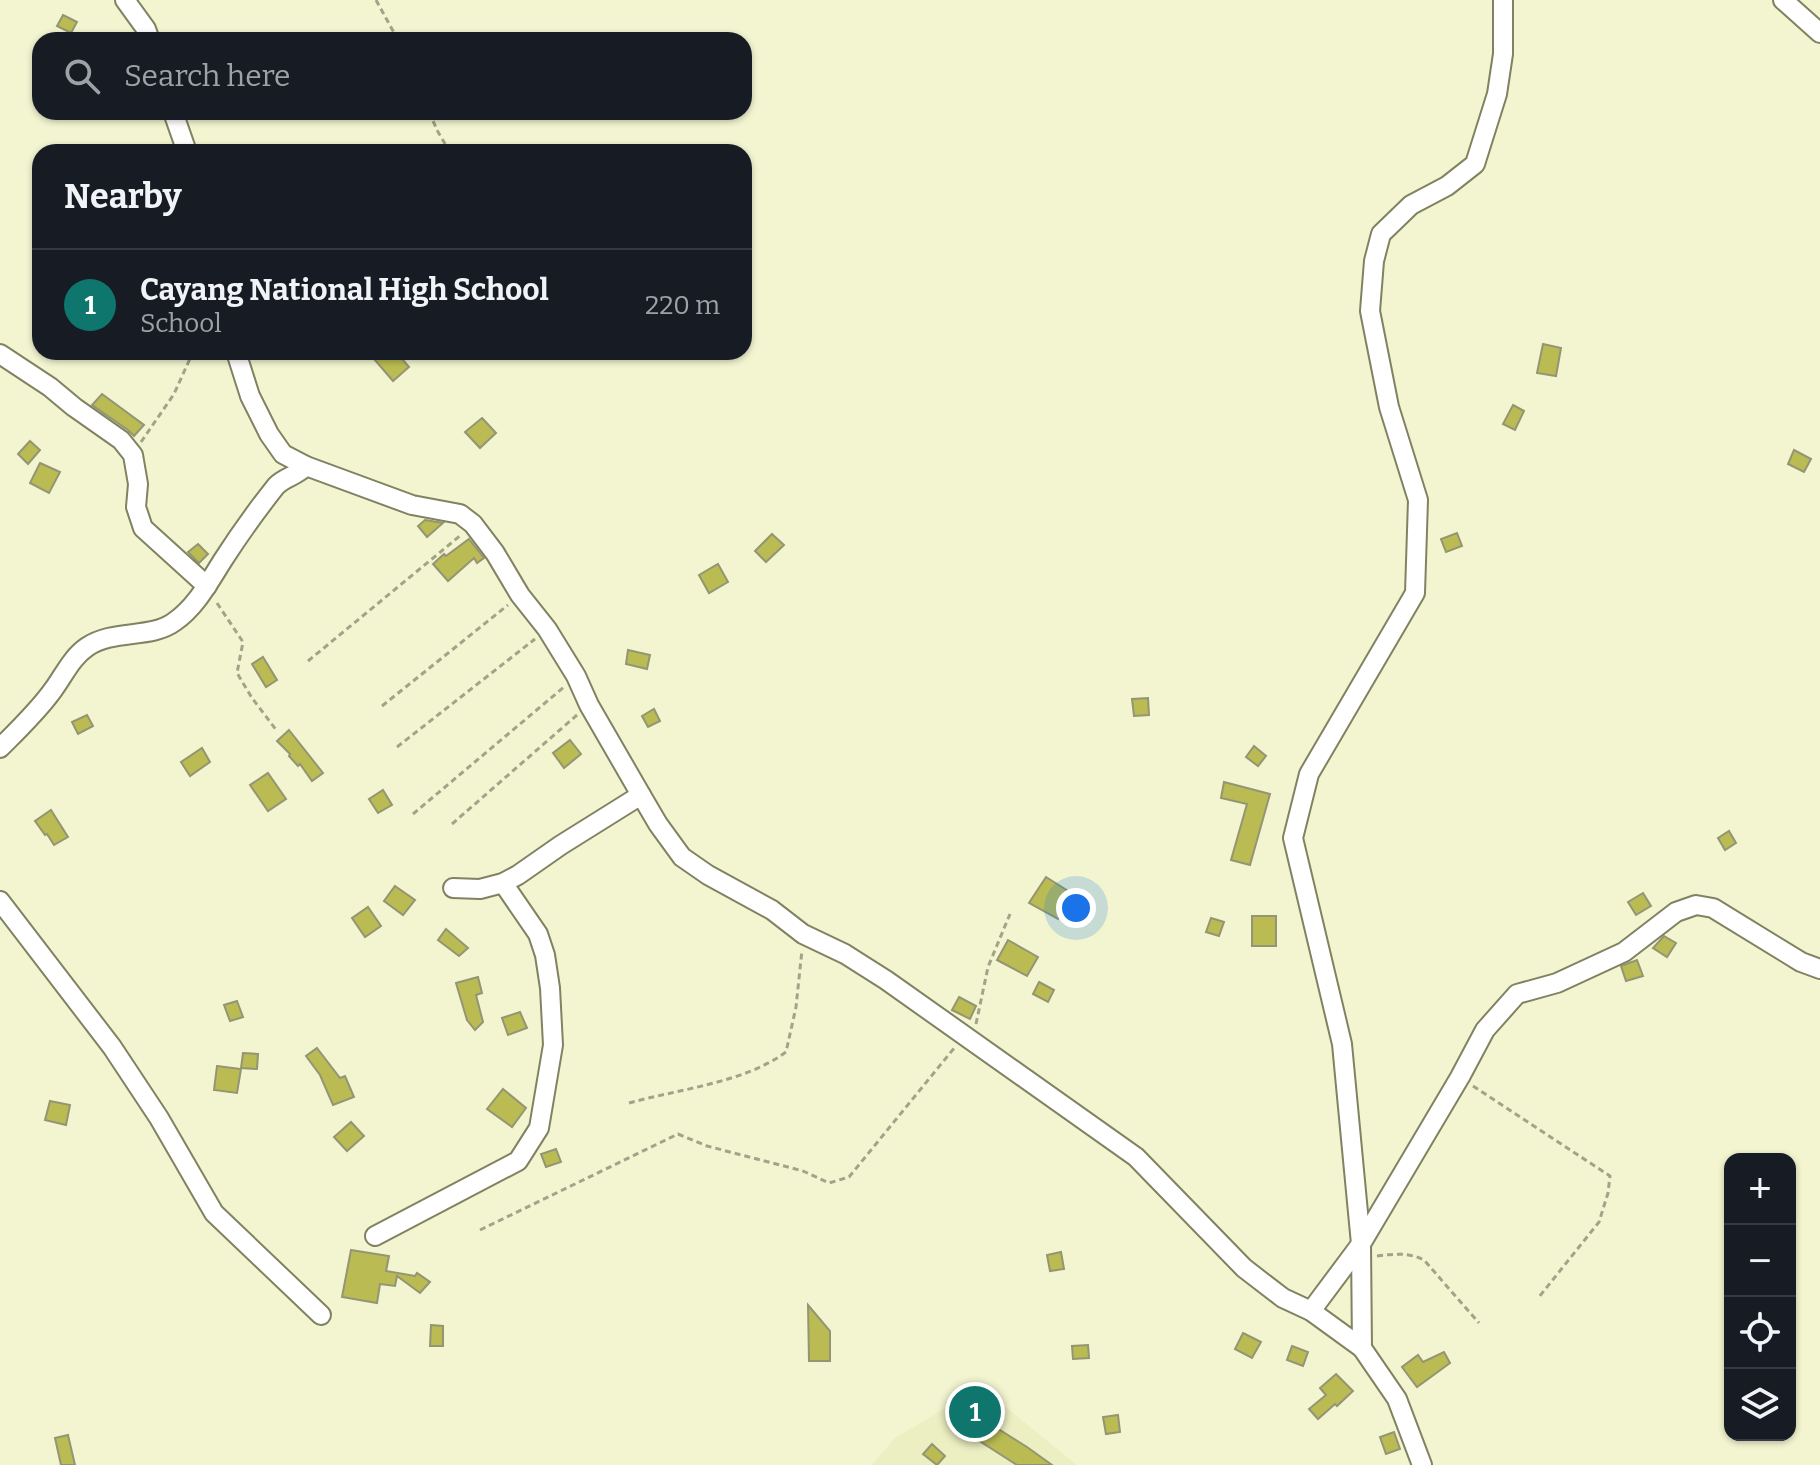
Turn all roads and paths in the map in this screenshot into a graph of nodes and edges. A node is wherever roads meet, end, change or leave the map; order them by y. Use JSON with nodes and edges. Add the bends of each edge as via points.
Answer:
{"nodes":[{"id":1,"x":125,"y":0,"type":"edge"},
{"id":2,"x":376,"y":0,"type":"edge"},
{"id":3,"x":1503,"y":0,"type":"edge"},
{"id":4,"x":1783,"y":0,"type":"edge"},
{"id":5,"x":147,"y":32,"type":"edge"},
{"id":6,"x":394,"y":32,"type":"edge"},
{"id":7,"x":1820,"y":33,"type":"edge"},
{"id":8,"x":176,"y":120,"type":"edge"},
{"id":9,"x":433,"y":120,"type":"edge"},
{"id":10,"x":184,"y":144,"type":"edge"},
{"id":11,"x":445,"y":144,"type":"edge"},
{"id":12,"x":0,"y":354,"type":"edge"},
{"id":13,"x":189,"y":360,"type":"edge"},
{"id":14,"x":239,"y":360,"type":"edge"},
{"id":15,"x":133,"y":455,"type":"junction"},
{"id":16,"x":306,"y":466,"type":"junction"},
{"id":17,"x":473,"y":524,"type":"junction"},
{"id":18,"x":207,"y":586,"type":"junction"},
{"id":19,"x":520,"y":595,"type":"junction"},
{"id":20,"x":547,"y":629,"type":"junction"},
{"id":21,"x":308,"y":661,"type":"dead end"},
{"id":22,"x":576,"y":676,"type":"junction"},
{"id":23,"x":589,"y":705,"type":"junction"},
{"id":24,"x":382,"y":706,"type":"dead end"},
{"id":25,"x":277,"y":731,"type":"dead end"},
{"id":26,"x":397,"y":747,"type":"dead end"},
{"id":27,"x":0,"y":748,"type":"edge"},
{"id":28,"x":641,"y":795,"type":"junction"},
{"id":29,"x":413,"y":814,"type":"dead end"},
{"id":30,"x":452,"y":824,"type":"dead end"},
{"id":31,"x":503,"y":883,"type":"junction"},
{"id":32,"x":453,"y":888,"type":"dead end"},
{"id":33,"x":0,"y":901,"type":"edge"},
{"id":34,"x":1010,"y":914,"type":"dead end"},
{"id":35,"x":803,"y":934,"type":"junction"},
{"id":36,"x":1820,"y":969,"type":"edge"},
{"id":37,"x":968,"y":1037,"type":"junction"},
{"id":38,"x":1460,"y":1077,"type":"junction"},
{"id":39,"x":629,"y":1103,"type":"dead end"},
{"id":40,"x":480,"y":1230,"type":"dead end"},
{"id":41,"x":375,"y":1236,"type":"dead end"},
{"id":42,"x":1360,"y":1251,"type":"junction"},
{"id":43,"x":1539,"y":1297,"type":"dead end"},
{"id":44,"x":1311,"y":1311,"type":"junction"},
{"id":45,"x":321,"y":1315,"type":"dead end"},
{"id":46,"x":1479,"y":1323,"type":"dead end"},
{"id":47,"x":1362,"y":1348,"type":"junction"},
{"id":48,"x":1422,"y":1465,"type":"edge"}],
"edges":[{"from":1,"to":5,"type":"street"},
{"from":2,"to":6,"type":"path"},
{"from":3,"to":42,"type":"street","via":[[1497,94],[1475,164],[1411,205],[1381,234],[1374,261],[1370,311],[1389,407],[1418,500],[1415,593],[1309,774],[1293,838],[1342,1044]]},
{"from":4,"to":7,"type":"street"},
{"from":8,"to":10,"type":"street"},
{"from":9,"to":11,"type":"path"},
{"from":12,"to":15,"type":"street","via":[[110,431]]},
{"from":13,"to":15,"type":"path","via":[[174,394]]},
{"from":14,"to":16,"type":"street","via":[[269,434],[283,454]]},
{"from":15,"to":18,"type":"street","via":[[136,507],[143,528]]},
{"from":16,"to":17,"type":"street","via":[[412,505],[460,514]]},
{"from":16,"to":18,"type":"street","via":[[280,482]]},
{"from":17,"to":19,"type":"street"},
{"from":17,"to":21,"type":"path"},
{"from":18,"to":25,"type":"path","via":[[243,642],[237,673]]},
{"from":18,"to":27,"type":"street","via":[[172,624],[86,647]]},
{"from":19,"to":20,"type":"street"},
{"from":19,"to":24,"type":"path"},
{"from":20,"to":22,"type":"street"},
{"from":20,"to":26,"type":"path"},
{"from":22,"to":23,"type":"street"},
{"from":22,"to":29,"type":"path"},
{"from":23,"to":28,"type":"street"},
{"from":23,"to":30,"type":"path"},
{"from":28,"to":31,"type":"street"},
{"from":28,"to":35,"type":"street","via":[[682,857]]},
{"from":31,"to":32,"type":"street"},
{"from":31,"to":41,"type":"street","via":[[538,934],[550,988],[553,1045],[539,1128],[518,1161]]},
{"from":33,"to":45,"type":"street","via":[[112,1047],[214,1213]]},
{"from":34,"to":37,"type":"path"},
{"from":35,"to":37,"type":"street","via":[[845,954]]},
{"from":35,"to":39,"type":"path","via":[[786,1052],[722,1081]]},
{"from":36,"to":38,"type":"street","via":[[1713,908],[1696,905],[1676,912],[1624,952],[1557,983],[1517,994],[1485,1030]]},
{"from":37,"to":40,"type":"path","via":[[849,1177],[829,1183],[678,1134]]},
{"from":37,"to":44,"type":"street","via":[[1136,1157],[1244,1268],[1283,1298]]},
{"from":38,"to":42,"type":"street"},
{"from":38,"to":43,"type":"path","via":[[1610,1176],[1599,1222]]},
{"from":42,"to":44,"type":"street"},
{"from":42,"to":46,"type":"path","via":[[1403,1253],[1424,1260]]},
{"from":42,"to":47,"type":"street"},
{"from":44,"to":47,"type":"street"},
{"from":47,"to":48,"type":"street","via":[[1397,1399]]}]}
